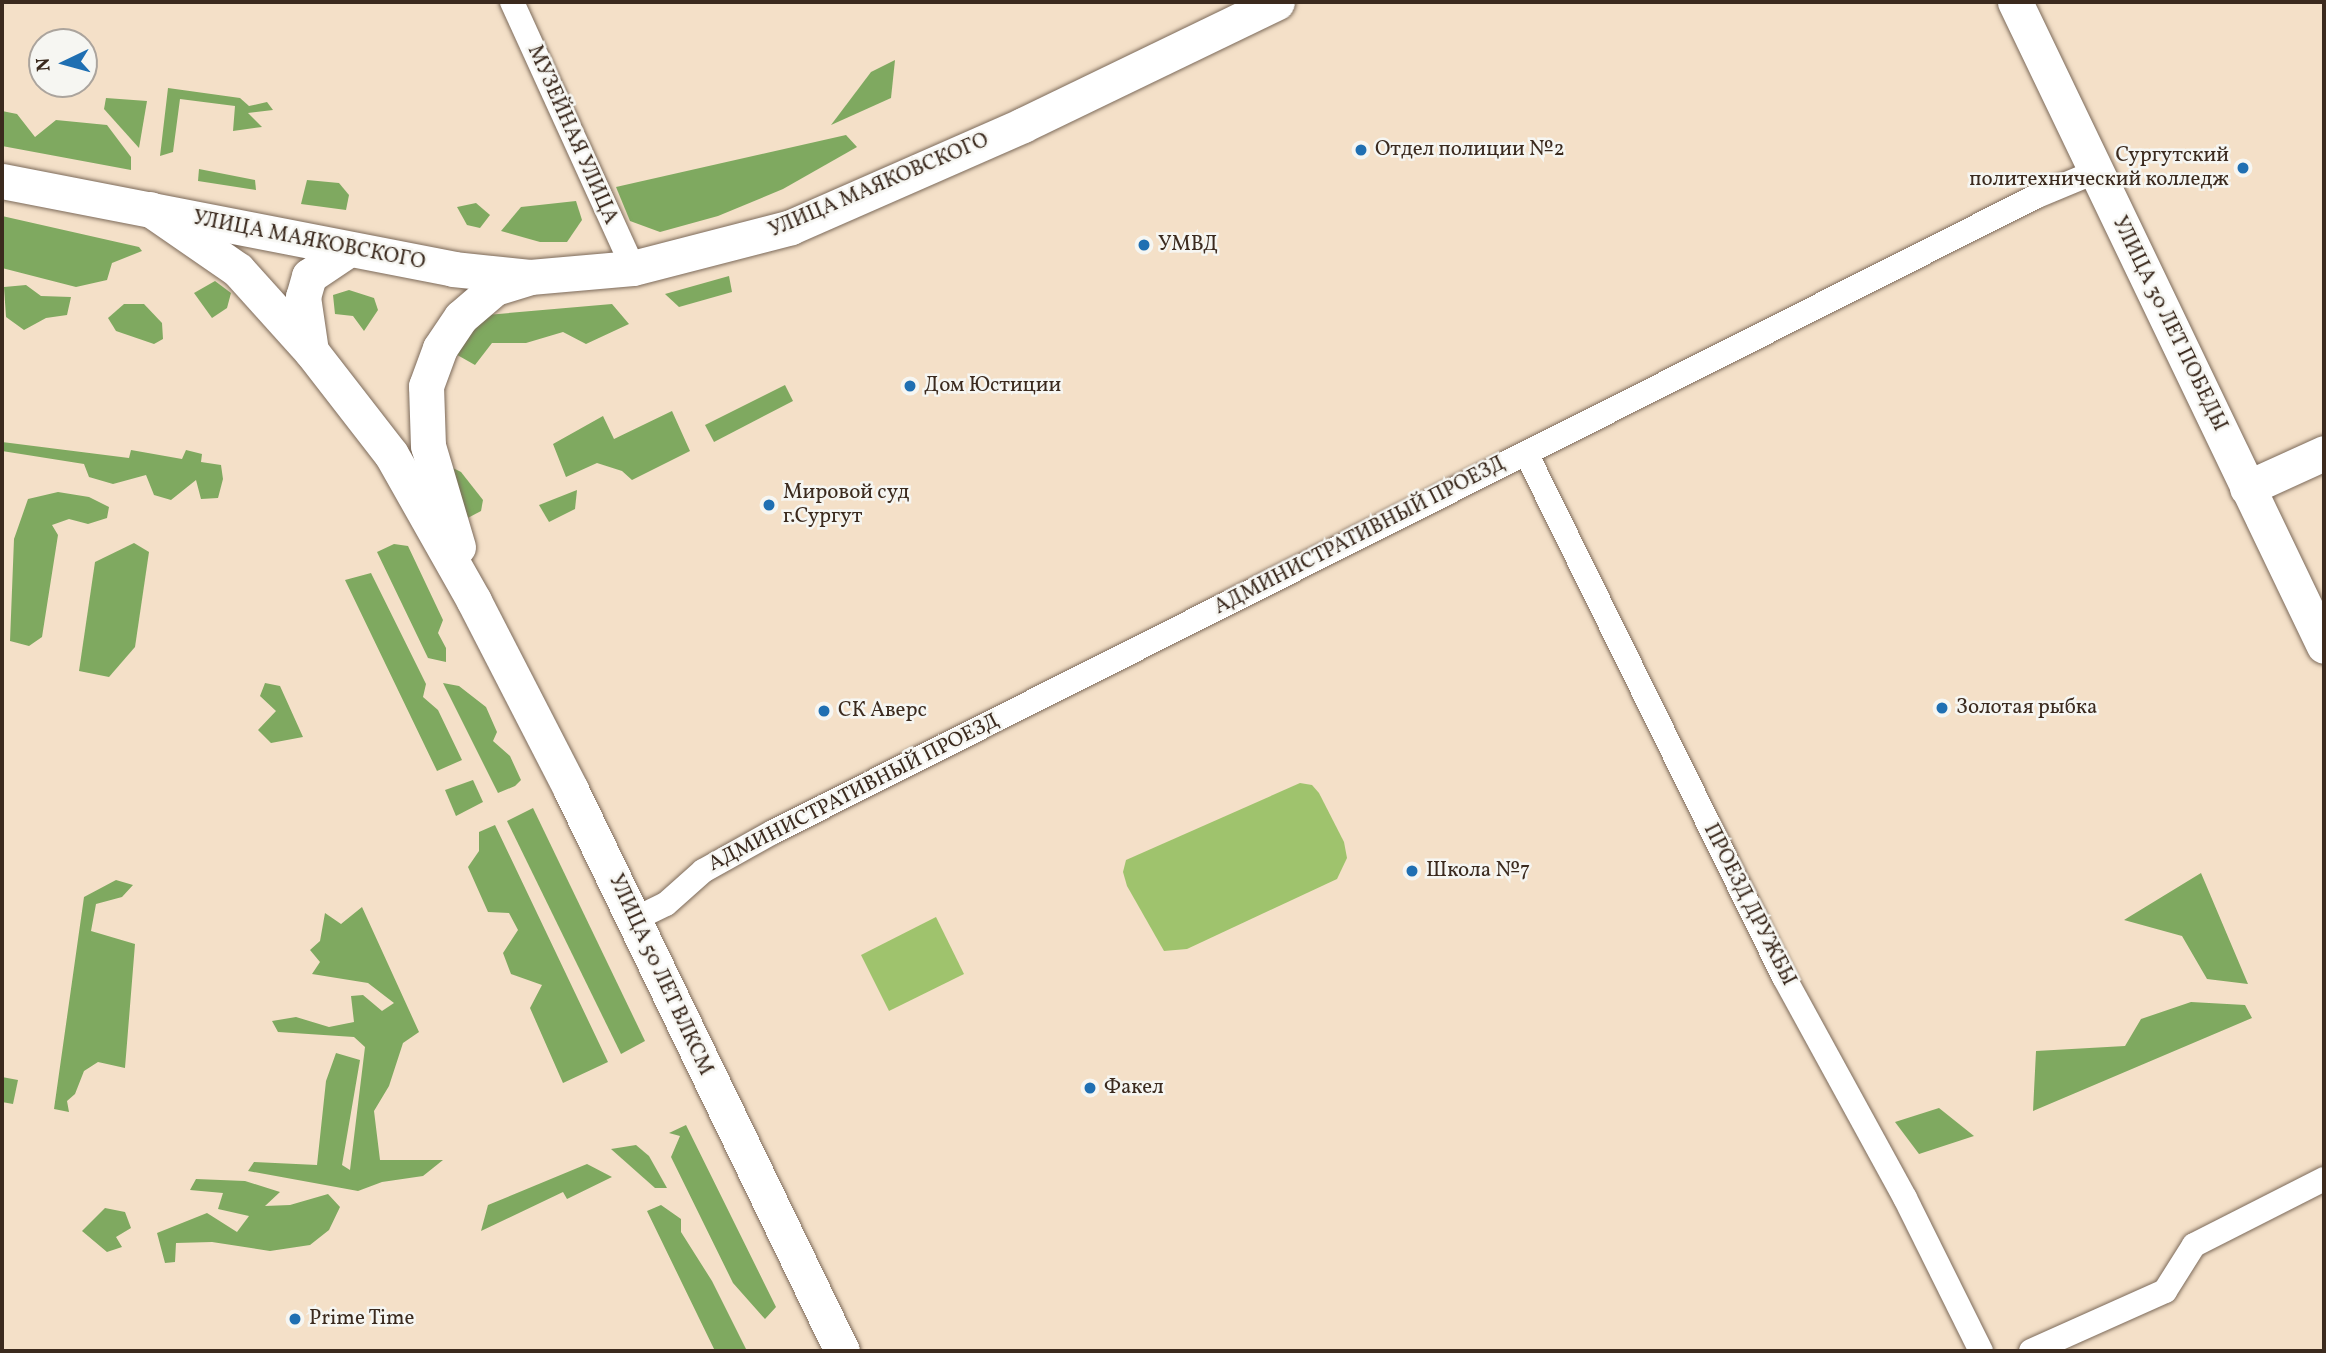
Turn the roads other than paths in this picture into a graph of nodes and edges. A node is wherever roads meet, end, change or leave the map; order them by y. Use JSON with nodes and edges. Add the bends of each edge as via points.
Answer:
{"nodes":[{"id":1,"x":512,"y":2,"type":"edge"},
{"id":2,"x":1277,"y":2,"type":"edge"},
{"id":3,"x":2015,"y":2,"type":"edge"},
{"id":4,"x":2095,"y":172,"type":"junction"},
{"id":5,"x":2,"y":181,"type":"edge"},
{"id":6,"x":150,"y":209,"type":"junction"},
{"id":7,"x":349,"y":249,"type":"junction"},
{"id":8,"x":633,"y":268,"type":"junction"},
{"id":9,"x":530,"y":277,"type":"junction"},
{"id":10,"x":312,"y":351,"type":"junction"},
{"id":11,"x":1526,"y":453,"type":"junction"},
{"id":12,"x":2324,"y":453,"type":"edge"},
{"id":13,"x":2247,"y":488,"type":"junction"},
{"id":14,"x":474,"y":601,"type":"junction"},
{"id":15,"x":2324,"y":646,"type":"edge"},
{"id":16,"x":635,"y":919,"type":"junction"},
{"id":17,"x":2324,"y":1179,"type":"edge"},
{"id":18,"x":842,"y":1351,"type":"edge"},
{"id":19,"x":1982,"y":1351,"type":"edge"},
{"id":20,"x":2031,"y":1351,"type":"edge"}],
"edges":[{"from":1,"to":8,"type":"street","name":"МУЗЕЙНАЯ УЛИЦА"},
{"from":2,"to":8,"type":"main road","name":"УЛИЦА МАЯКОВСКОГО","via":[[816,217],[741,242]]},
{"from":3,"to":4,"type":"main road","name":"УЛИЦА 30 ЛЕТ ПОБЕДЫ"},
{"from":4,"to":11,"type":"street","name":"АДМИНИСТРАТИВНЫЙ ПРОЕЗД","via":[[2035,197]]},
{"from":4,"to":13,"type":"main road","name":"УЛИЦА 30 ЛЕТ ПОБЕДЫ"},
{"from":5,"to":6,"type":"main road","name":"УЛИЦА МАЯКОВСКОГО"},
{"from":6,"to":7,"type":"main road","name":"УЛИЦА МАЯКОВСКОГО"},
{"from":6,"to":10,"type":"main road","name":"УЛИЦА 50 ЛЕТ ВЛКСМ","via":[[238,270]]},
{"from":7,"to":9,"type":"main road","name":"УЛИЦА МАЯКОВСКОГО","via":[[412,263]]},
{"from":7,"to":10,"type":"main road","name":"УЛИЦА 50 ЛЕТ ВЛКСМ","via":[[309,276],[303,297]]},
{"from":8,"to":9,"type":"main road","name":"УЛИЦА МАЯКОВСКОГО"},
{"from":9,"to":14,"type":"main road","name":"УЛИЦА 50 ЛЕТ ВЛКСМ","via":[[495,288],[461,317],[440,348],[426,386],[428,446]]},
{"from":10,"to":14,"type":"main road","name":"УЛИЦА 50 ЛЕТ ВЛКСМ","via":[[391,454]]},
{"from":11,"to":16,"type":"street","name":"АДМИНИСТРАТИВНЫЙ ПРОЕЗД","via":[[774,832],[703,872],[666,904]]},
{"from":11,"to":19,"type":"street","name":"ПРОЕЗД ДРУЖБЫ","via":[[1778,964]]},
{"from":12,"to":13,"type":"main road"},
{"from":13,"to":15,"type":"main road","name":"УЛИЦА 30 ЛЕТ ПОБЕДЫ"},
{"from":14,"to":16,"type":"main road","name":"УЛИЦА 50 ЛЕТ ВЛКСМ"},
{"from":16,"to":18,"type":"main road","name":"УЛИЦА 50 ЛЕТ ВЛКСМ"},
{"from":17,"to":20,"type":"street","via":[[2193,1245],[2165,1291]]}]}
